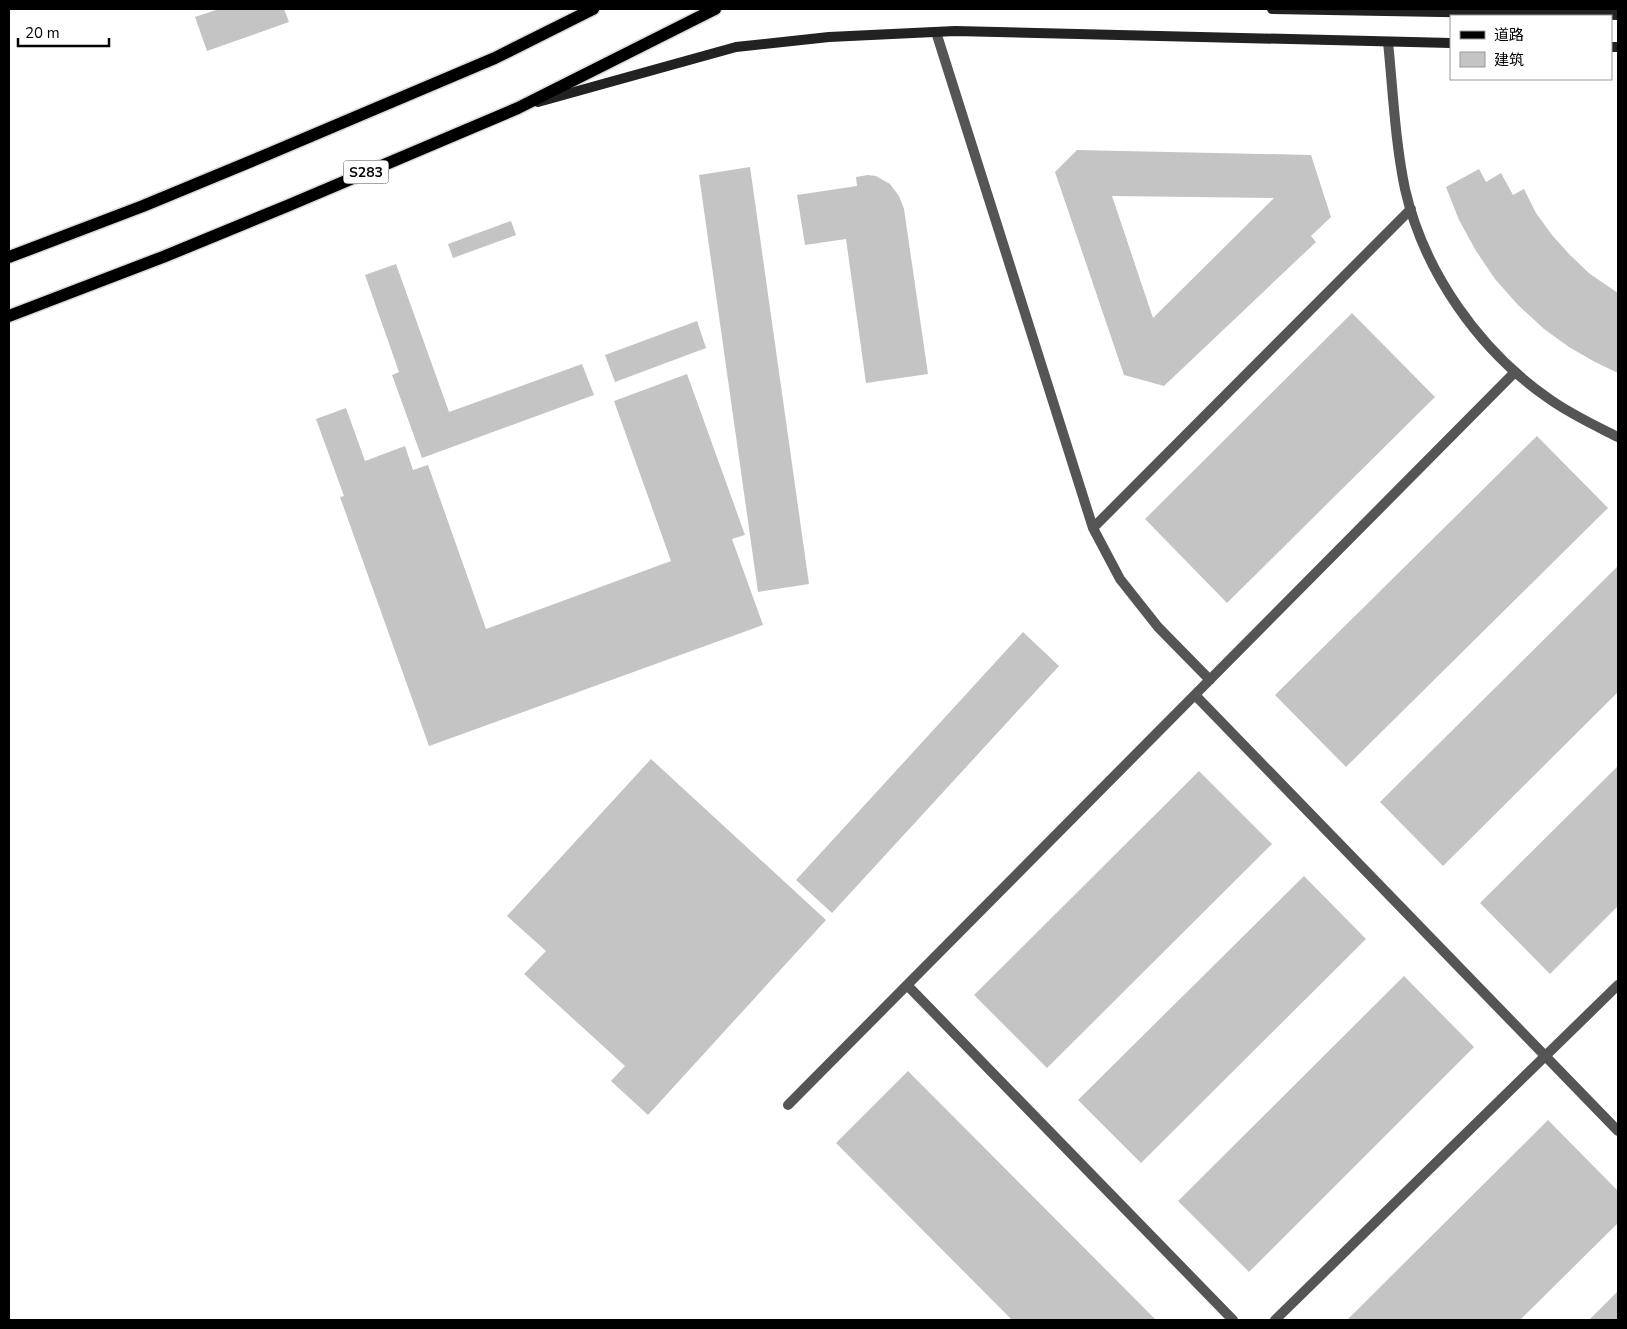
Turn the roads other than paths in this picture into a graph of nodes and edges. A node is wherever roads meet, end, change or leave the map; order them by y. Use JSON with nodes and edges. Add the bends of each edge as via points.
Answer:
{"nodes":[{"id":1,"x":593,"y":9,"type":"edge"},
{"id":2,"x":715,"y":9,"type":"edge"},
{"id":3,"x":1272,"y":9,"type":"edge"},
{"id":4,"x":1618,"y":15,"type":"edge"},
{"id":5,"x":936,"y":32,"type":"junction"},
{"id":6,"x":1388,"y":42,"type":"junction"},
{"id":7,"x":1450,"y":43,"type":"edge"},
{"id":8,"x":518,"y":108,"type":"junction"},
{"id":9,"x":1411,"y":209,"type":"junction"},
{"id":10,"x":9,"y":257,"type":"edge"},
{"id":11,"x":9,"y":316,"type":"edge"},
{"id":12,"x":1515,"y":372,"type":"junction"},
{"id":13,"x":1618,"y":437,"type":"edge"},
{"id":14,"x":1093,"y":528,"type":"junction"},
{"id":15,"x":1210,"y":680,"type":"junction"},
{"id":16,"x":1195,"y":695,"type":"junction"},
{"id":17,"x":907,"y":985,"type":"junction"},
{"id":18,"x":1618,"y":985,"type":"edge"},
{"id":19,"x":1546,"y":1056,"type":"junction"},
{"id":20,"x":788,"y":1105,"type":"dead end"},
{"id":21,"x":1618,"y":1131,"type":"edge"},
{"id":22,"x":1233,"y":1320,"type":"edge"},
{"id":23,"x":1275,"y":1320,"type":"edge"}],
"edges":[{"from":1,"to":10,"type":"main road","via":[[495,58],[275,152]]},
{"from":2,"to":8,"type":"main road","number":"S283"},
{"from":3,"to":4,"type":"main road"},
{"from":5,"to":6,"type":"main road"},
{"from":5,"to":8,"type":"main road","via":[[829,37],[736,48]]},
{"from":5,"to":14,"type":"lane"},
{"from":6,"to":7,"type":"main road"},
{"from":6,"to":9,"type":"lane","via":[[1397,148]]},
{"from":8,"to":11,"type":"main road","number":"S283","via":[[181,250]]},
{"from":9,"to":12,"type":"lane","via":[[1436,272],[1486,343]]},
{"from":9,"to":14,"type":"lane"},
{"from":12,"to":13,"type":"lane","via":[[1548,398]]},
{"from":12,"to":15,"type":"lane"},
{"from":14,"to":15,"type":"lane","via":[[1120,579],[1158,627]]},
{"from":15,"to":16,"type":"lane"},
{"from":16,"to":17,"type":"lane"},
{"from":16,"to":19,"type":"lane"},
{"from":17,"to":20,"type":"lane"},
{"from":17,"to":22,"type":"lane"},
{"from":18,"to":19,"type":"lane"},
{"from":19,"to":21,"type":"lane"},
{"from":19,"to":23,"type":"lane"}]}
